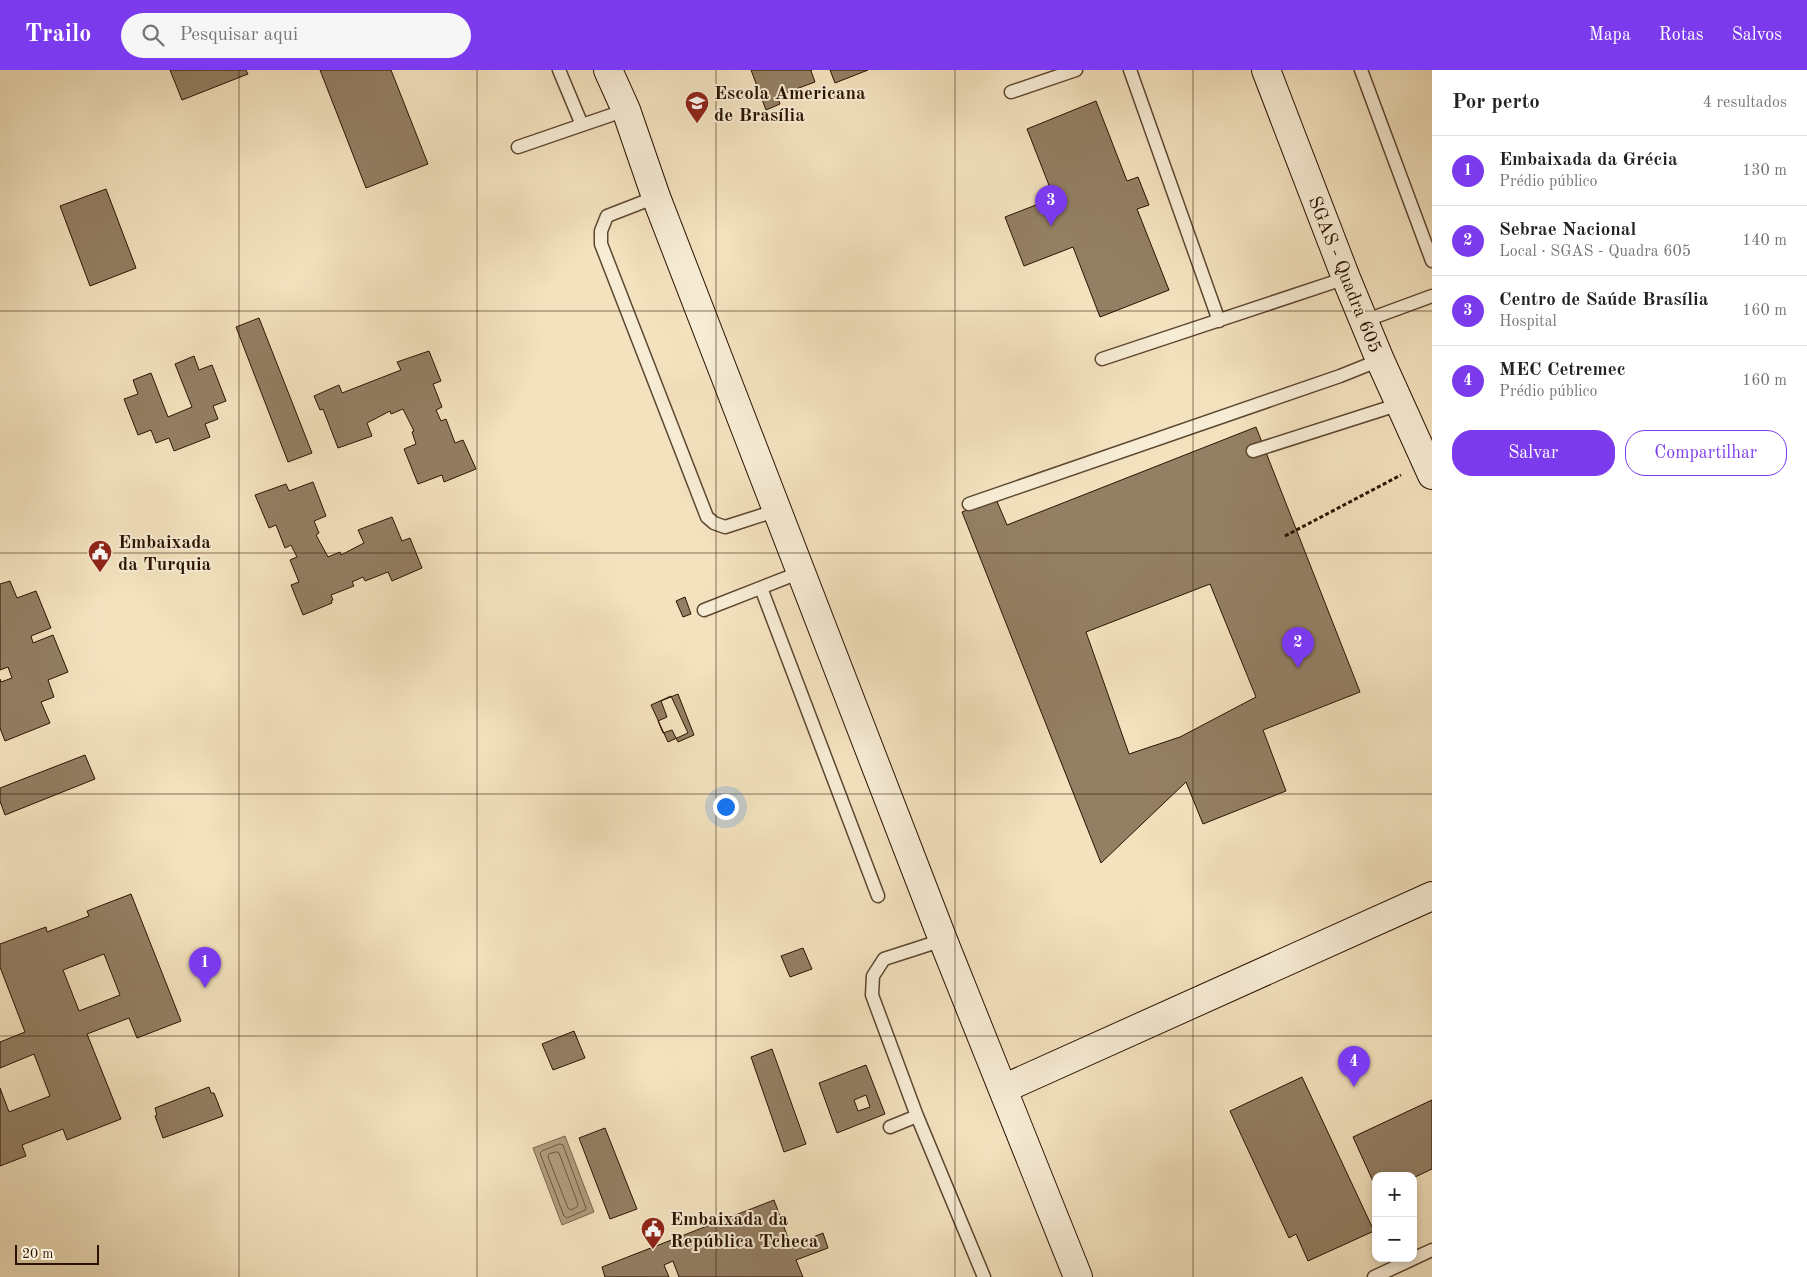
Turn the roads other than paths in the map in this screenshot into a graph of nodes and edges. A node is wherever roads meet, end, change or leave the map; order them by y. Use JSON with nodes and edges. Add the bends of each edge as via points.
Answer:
{"nodes":[{"id":1,"x":559,"y":70,"type":"edge"},
{"id":2,"x":608,"y":70,"type":"edge"},
{"id":3,"x":1076,"y":70,"type":"edge"},
{"id":4,"x":1130,"y":70,"type":"edge"},
{"id":5,"x":1266,"y":70,"type":"edge"},
{"id":6,"x":1361,"y":70,"type":"edge"},
{"id":7,"x":1011,"y":92,"type":"dead end"},
{"id":8,"x":626,"y":110,"type":"junction"},
{"id":9,"x":582,"y":125,"type":"junction"},
{"id":10,"x":518,"y":147,"type":"dead end"},
{"id":11,"x":656,"y":196,"type":"junction"},
{"id":12,"x":1432,"y":261,"type":"edge"},
{"id":13,"x":1346,"y":278,"type":"junction"},
{"id":14,"x":1432,"y":296,"type":"edge"},
{"id":15,"x":1219,"y":321,"type":"junction"},
{"id":16,"x":1364,"y":321,"type":"junction"},
{"id":17,"x":1102,"y":359,"type":"dead end"},
{"id":18,"x":1380,"y":360,"type":"junction"},
{"id":19,"x":1400,"y":404,"type":"junction"},
{"id":20,"x":1253,"y":451,"type":"dead end"},
{"id":21,"x":1429,"y":469,"type":"edge"},
{"id":22,"x":969,"y":504,"type":"dead end"},
{"id":23,"x":778,"y":510,"type":"junction"},
{"id":24,"x":801,"y":572,"type":"junction"},
{"id":25,"x":761,"y":588,"type":"junction"},
{"id":26,"x":704,"y":610,"type":"dead end"},
{"id":27,"x":878,"y":896,"type":"dead end"},
{"id":28,"x":1432,"y":896,"type":"edge"},
{"id":29,"x":944,"y":940,"type":"junction"},
{"id":30,"x":1003,"y":1089,"type":"junction"},
{"id":31,"x":917,"y":1116,"type":"junction"},
{"id":32,"x":890,"y":1127,"type":"dead end"},
{"id":33,"x":1432,"y":1250,"type":"edge"},
{"id":34,"x":984,"y":1277,"type":"edge"},
{"id":35,"x":1078,"y":1277,"type":"edge"},
{"id":36,"x":1374,"y":1277,"type":"edge"}],
"edges":[{"from":1,"to":9,"type":"lane"},
{"from":2,"to":8,"type":"street"},
{"from":3,"to":7,"type":"lane"},
{"from":4,"to":15,"type":"lane"},
{"from":5,"to":13,"type":"street","name":"SGAS - Quadra 605"},
{"from":6,"to":12,"type":"lane"},
{"from":8,"to":9,"type":"lane"},
{"from":8,"to":11,"type":"street"},
{"from":9,"to":10,"type":"lane"},
{"from":11,"to":23,"type":"street"},
{"from":11,"to":23,"type":"lane","via":[[607,216],[601,231],[601,244],[707,517],[714,524],[725,527]]},
{"from":13,"to":15,"type":"lane"},
{"from":13,"to":16,"type":"street","name":"SGAS - Quadra 605"},
{"from":14,"to":16,"type":"lane"},
{"from":15,"to":17,"type":"lane"},
{"from":16,"to":18,"type":"street","name":"SGAS - Quadra 605"},
{"from":18,"to":19,"type":"street","name":"SGAS - Quadra 605"},
{"from":18,"to":22,"type":"lane"},
{"from":19,"to":20,"type":"lane"},
{"from":19,"to":21,"type":"street","name":"SGAS - Quadra 605"},
{"from":23,"to":24,"type":"street"},
{"from":24,"to":25,"type":"lane"},
{"from":24,"to":29,"type":"street"},
{"from":25,"to":26,"type":"lane"},
{"from":25,"to":27,"type":"lane"},
{"from":28,"to":30,"type":"street"},
{"from":29,"to":30,"type":"street"},
{"from":29,"to":31,"type":"lane","via":[[884,959],[872,976],[872,995]]},
{"from":30,"to":35,"type":"street"},
{"from":31,"to":32,"type":"lane"},
{"from":31,"to":34,"type":"lane"},
{"from":33,"to":36,"type":"lane"}]}
